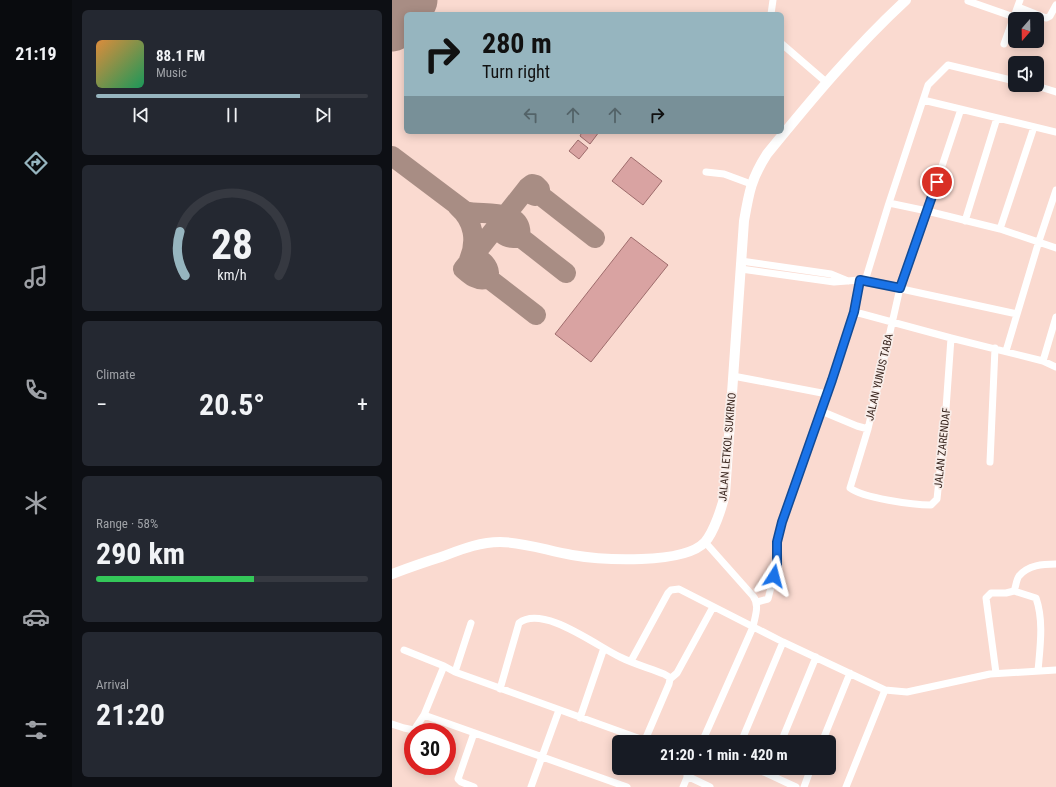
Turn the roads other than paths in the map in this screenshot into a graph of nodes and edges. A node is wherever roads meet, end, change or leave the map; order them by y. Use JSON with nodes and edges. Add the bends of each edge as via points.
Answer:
{"nodes":[{"id":1,"x":773,"y":0,"type":"edge"},
{"id":2,"x":906,"y":0,"type":"edge"},
{"id":3,"x":968,"y":1,"type":"edge"},
{"id":4,"x":1019,"y":3,"type":"edge"},
{"id":5,"x":1056,"y":5,"type":"edge"},
{"id":6,"x":771,"y":12,"type":"edge"},
{"id":7,"x":1008,"y":15,"type":"edge"},
{"id":8,"x":1008,"y":33,"type":"edge"},
{"id":9,"x":1004,"y":44,"type":"dead end"},
{"id":10,"x":784,"y":46,"type":"edge"},
{"id":11,"x":1008,"y":79,"type":"edge"},
{"id":12,"x":826,"y":82,"type":"junction"},
{"id":13,"x":1044,"y":87,"type":"edge"},
{"id":14,"x":1054,"y":89,"type":"edge"},
{"id":15,"x":923,"y":100,"type":"junction"},
{"id":16,"x":961,"y":109,"type":"junction"},
{"id":17,"x":997,"y":118,"type":"junction"},
{"id":18,"x":1034,"y":126,"type":"junction"},
{"id":19,"x":1056,"y":132,"type":"edge"},
{"id":20,"x":784,"y":133,"type":"edge"},
{"id":21,"x":783,"y":134,"type":"edge"},
{"id":22,"x":706,"y":172,"type":"dead end"},
{"id":23,"x":751,"y":184,"type":"junction"},
{"id":24,"x":1056,"y":190,"type":"edge"},
{"id":25,"x":889,"y":203,"type":"junction"},
{"id":26,"x":927,"y":211,"type":"junction"},
{"id":27,"x":965,"y":221,"type":"junction"},
{"id":28,"x":1000,"y":229,"type":"junction"},
{"id":29,"x":1039,"y":242,"type":"junction"},
{"id":30,"x":1056,"y":248,"type":"edge"},
{"id":31,"x":741,"y":265,"type":"junction"},
{"id":32,"x":862,"y":281,"type":"junction"},
{"id":33,"x":900,"y":288,"type":"junction"},
{"id":34,"x":854,"y":312,"type":"junction"},
{"id":35,"x":1016,"y":314,"type":"junction"},
{"id":36,"x":1056,"y":317,"type":"edge"},
{"id":37,"x":891,"y":323,"type":"junction"},
{"id":38,"x":951,"y":338,"type":"junction"},
{"id":39,"x":995,"y":348,"type":"junction"},
{"id":40,"x":1006,"y":351,"type":"junction"},
{"id":41,"x":1043,"y":361,"type":"junction"},
{"id":42,"x":1056,"y":367,"type":"edge"},
{"id":43,"x":733,"y":376,"type":"junction"},
{"id":44,"x":827,"y":394,"type":"junction"},
{"id":45,"x":820,"y":411,"type":"junction"},
{"id":46,"x":868,"y":429,"type":"junction"},
{"id":47,"x":990,"y":462,"type":"dead end"},
{"id":48,"x":705,"y":542,"type":"junction"},
{"id":49,"x":1056,"y":564,"type":"edge"},
{"id":50,"x":392,"y":574,"type":"edge"},
{"id":51,"x":1014,"y":591,"type":"junction"},
{"id":52,"x":757,"y":602,"type":"junction"},
{"id":53,"x":713,"y":606,"type":"junction"},
{"id":54,"x":471,"y":623,"type":"dead end"},
{"id":55,"x":753,"y":627,"type":"junction"},
{"id":56,"x":783,"y":642,"type":"junction"},
{"id":57,"x":604,"y":648,"type":"junction"},
{"id":58,"x":404,"y":650,"type":"dead end"},
{"id":59,"x":816,"y":658,"type":"junction"},
{"id":60,"x":631,"y":661,"type":"junction"},
{"id":61,"x":444,"y":666,"type":"junction"},
{"id":62,"x":1056,"y":670,"type":"edge"},
{"id":63,"x":1038,"y":671,"type":"junction"},
{"id":64,"x":455,"y":672,"type":"junction"},
{"id":65,"x":850,"y":673,"type":"junction"},
{"id":66,"x":996,"y":673,"type":"junction"},
{"id":67,"x":670,"y":679,"type":"junction"},
{"id":68,"x":500,"y":689,"type":"junction"},
{"id":69,"x":885,"y":690,"type":"junction"},
{"id":70,"x":559,"y":710,"type":"junction"},
{"id":71,"x":424,"y":715,"type":"junction"},
{"id":72,"x":580,"y":718,"type":"junction"},
{"id":73,"x":392,"y":724,"type":"edge"},
{"id":74,"x":474,"y":733,"type":"junction"},
{"id":75,"x":630,"y":735,"type":"edge"},
{"id":76,"x":649,"y":735,"type":"edge"},
{"id":77,"x":705,"y":735,"type":"edge"},
{"id":78,"x":744,"y":735,"type":"edge"},
{"id":79,"x":784,"y":735,"type":"edge"},
{"id":80,"x":825,"y":735,"type":"edge"},
{"id":81,"x":541,"y":757,"type":"junction"},
{"id":82,"x":775,"y":775,"type":"edge"},
{"id":83,"x":808,"y":775,"type":"edge"},
{"id":84,"x":687,"y":776,"type":"joint"},
{"id":85,"x":474,"y":787,"type":"edge"},
{"id":86,"x":531,"y":787,"type":"edge"},
{"id":87,"x":627,"y":787,"type":"edge"},
{"id":88,"x":683,"y":787,"type":"edge"},
{"id":89,"x":710,"y":787,"type":"edge"},
{"id":90,"x":796,"y":787,"type":"edge"},
{"id":91,"x":804,"y":787,"type":"edge"},
{"id":92,"x":846,"y":787,"type":"edge"}],
"edges":[{"from":1,"to":6,"type":"street"},
{"from":2,"to":12,"type":"main road","name":"JALAN LETKOL SUKIRNO"},
{"from":3,"to":7,"type":"street"},
{"from":4,"to":5,"type":"street","via":[[1046,18]]},
{"from":8,"to":9,"type":"street"},
{"from":10,"to":12,"type":"street"},
{"from":11,"to":15,"type":"street","via":[[948,65],[930,84]]},
{"from":12,"to":20,"type":"main road","name":"JALAN LETKOL SUKIRNO"},
{"from":13,"to":14,"type":"street"},
{"from":15,"to":16,"type":"street"},
{"from":15,"to":25,"type":"street"},
{"from":16,"to":17,"type":"street"},
{"from":16,"to":26,"type":"street","name":"JALAN YUNUS TABA"},
{"from":17,"to":18,"type":"street"},
{"from":17,"to":27,"type":"street"},
{"from":18,"to":19,"type":"street"},
{"from":18,"to":28,"type":"street"},
{"from":21,"to":23,"type":"main road","name":"JALAN LETKOL SUKIRNO","via":[[767,154]]},
{"from":22,"to":23,"type":"street","via":[[724,174]]},
{"from":23,"to":31,"type":"main road","name":"JALAN LETKOL SUKIRNO","via":[[744,221]]},
{"from":24,"to":29,"type":"street"},
{"from":25,"to":26,"type":"street"},
{"from":25,"to":32,"type":"street"},
{"from":26,"to":27,"type":"street"},
{"from":26,"to":33,"type":"street","name":"JALAN YUNUS TABA"},
{"from":27,"to":28,"type":"street"},
{"from":28,"to":29,"type":"street"},
{"from":29,"to":30,"type":"street"},
{"from":29,"to":35,"type":"street"},
{"from":31,"to":32,"type":"street","via":[[831,274],[849,281]]},
{"from":31,"to":43,"type":"main road","name":"JALAN LETKOL SUKIRNO"},
{"from":32,"to":33,"type":"street"},
{"from":32,"to":34,"type":"street"},
{"from":33,"to":35,"type":"street"},
{"from":33,"to":37,"type":"street","name":"JALAN YUNUS TABA"},
{"from":34,"to":37,"type":"street"},
{"from":34,"to":44,"type":"street"},
{"from":35,"to":40,"type":"street"},
{"from":36,"to":41,"type":"street"},
{"from":37,"to":38,"type":"street"},
{"from":37,"to":46,"type":"street","name":"JALAN YUNUS TABA"},
{"from":38,"to":39,"type":"street"},
{"from":38,"to":46,"type":"street","name":"JALAN ZARENDAF","via":[[937,499],[931,505],[874,497],[850,488]]},
{"from":39,"to":40,"type":"street"},
{"from":39,"to":47,"type":"street"},
{"from":40,"to":41,"type":"street"},
{"from":41,"to":42,"type":"street"},
{"from":43,"to":44,"type":"street"},
{"from":43,"to":48,"type":"main road","name":"JALAN LETKOL SUKIRNO","via":[[725,494]]},
{"from":44,"to":45,"type":"street"},
{"from":45,"to":46,"type":"street","name":"JALAN YUNUS TABA"},
{"from":45,"to":52,"type":"street","via":[[782,522],[777,542],[777,564],[768,599]]},
{"from":48,"to":50,"type":"main road","via":[[694,549],[662,558],[621,559],[572,555],[498,542],[460,550]]},
{"from":48,"to":52,"type":"street"},
{"from":49,"to":51,"type":"street","via":[[1032,567],[1019,576]]},
{"from":51,"to":63,"type":"street","via":[[1036,598],[1040,622]]},
{"from":51,"to":66,"type":"street","via":[[1006,594],[991,593],[986,598]]},
{"from":52,"to":55,"type":"street"},
{"from":53,"to":55,"type":"street"},
{"from":53,"to":60,"type":"street","via":[[679,589],[671,590]]},
{"from":53,"to":67,"type":"street","via":[[677,673]]},
{"from":54,"to":64,"type":"street"},
{"from":55,"to":56,"type":"street"},
{"from":55,"to":77,"type":"street"},
{"from":56,"to":59,"type":"street"},
{"from":56,"to":78,"type":"street"},
{"from":57,"to":60,"type":"street"},
{"from":57,"to":68,"type":"street","via":[[552,622],[536,618],[522,621],[517,626]]},
{"from":57,"to":72,"type":"street"},
{"from":58,"to":61,"type":"street"},
{"from":59,"to":65,"type":"street"},
{"from":59,"to":79,"type":"street"},
{"from":60,"to":67,"type":"street","via":[[664,674]]},
{"from":61,"to":64,"type":"street"},
{"from":61,"to":71,"type":"street"},
{"from":62,"to":63,"type":"street"},
{"from":63,"to":66,"type":"street"},
{"from":64,"to":68,"type":"street"},
{"from":65,"to":69,"type":"street"},
{"from":65,"to":80,"type":"street"},
{"from":66,"to":69,"type":"street","via":[[907,692]]},
{"from":67,"to":76,"type":"street"},
{"from":68,"to":70,"type":"street"},
{"from":69,"to":92,"type":"street"},
{"from":70,"to":72,"type":"street"},
{"from":70,"to":81,"type":"street"},
{"from":71,"to":73,"type":"street","via":[[414,730]]},
{"from":71,"to":74,"type":"street"},
{"from":72,"to":75,"type":"street"},
{"from":74,"to":81,"type":"street"},
{"from":74,"to":85,"type":"street","via":[[458,779]]},
{"from":81,"to":86,"type":"street"},
{"from":81,"to":87,"type":"street"},
{"from":82,"to":90,"type":"street"},
{"from":83,"to":91,"type":"street"},
{"from":84,"to":88,"type":"street"},
{"from":84,"to":89,"type":"street"}]}
